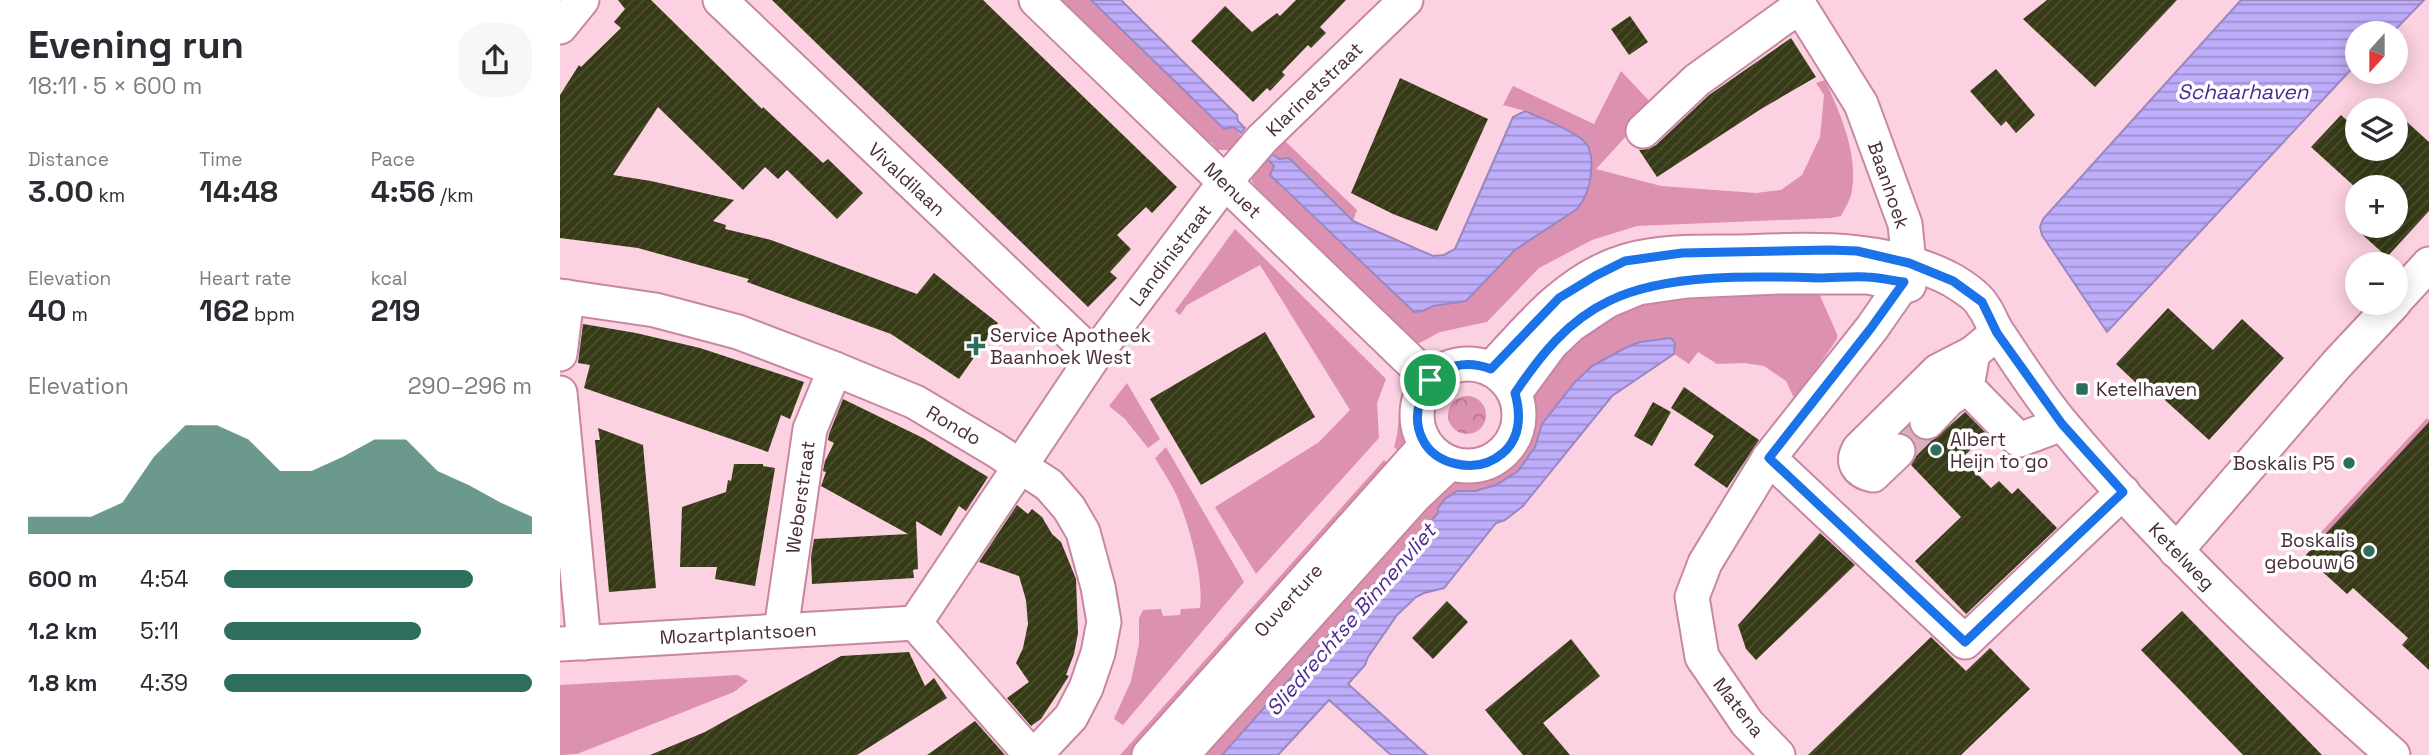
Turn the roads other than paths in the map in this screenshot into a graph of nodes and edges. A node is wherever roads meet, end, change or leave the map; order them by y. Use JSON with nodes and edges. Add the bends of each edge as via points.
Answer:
{"nodes":[{"id":1,"x":582,"y":0,"type":"edge"},
{"id":2,"x":720,"y":0,"type":"edge"},
{"id":3,"x":1036,"y":0,"type":"edge"},
{"id":4,"x":1406,"y":0,"type":"edge"},
{"id":5,"x":1798,"y":3,"type":"edge"},
{"id":6,"x":560,"y":27,"type":"edge"},
{"id":7,"x":1643,"y":131,"type":"dead end"},
{"id":8,"x":1225,"y":182,"type":"junction"},
{"id":9,"x":2429,"y":264,"type":"edge"},
{"id":10,"x":1907,"y":273,"type":"junction"},
{"id":11,"x":2408,"y":287,"type":"edge"},
{"id":12,"x":563,"y":296,"type":"edge"},
{"id":13,"x":2383,"y":315,"type":"edge"},
{"id":14,"x":1985,"y":343,"type":"junction"},
{"id":15,"x":560,"y":354,"type":"edge"},
{"id":16,"x":1094,"y":355,"type":"junction"},
{"id":17,"x":835,"y":369,"type":"junction"},
{"id":18,"x":1491,"y":369,"type":"junction"},
{"id":19,"x":1430,"y":380,"type":"junction"},
{"id":20,"x":1967,"y":387,"type":"junction"},
{"id":21,"x":560,"y":393,"type":"edge"},
{"id":22,"x":1515,"y":393,"type":"junction"},
{"id":23,"x":1927,"y":422,"type":"tunnel mouth"},
{"id":24,"x":2062,"y":424,"type":"junction"},
{"id":25,"x":1898,"y":451,"type":"tunnel mouth"},
{"id":26,"x":1438,"y":454,"type":"junction"},
{"id":27,"x":1769,"y":458,"type":"junction"},
{"id":28,"x":1021,"y":466,"type":"junction"},
{"id":29,"x":2123,"y":492,"type":"junction"},
{"id":30,"x":2176,"y":551,"type":"junction"},
{"id":31,"x":915,"y":623,"type":"junction"},
{"id":32,"x":781,"y":630,"type":"junction"},
{"id":33,"x":572,"y":644,"type":"edge"},
{"id":34,"x":1033,"y":755,"type":"edge"},
{"id":35,"x":1149,"y":755,"type":"edge"},
{"id":36,"x":1182,"y":755,"type":"edge"},
{"id":37,"x":1778,"y":755,"type":"edge"},
{"id":38,"x":2393,"y":755,"type":"edge"}],
"edges":[{"from":1,"to":6,"type":"street"},
{"from":2,"to":16,"type":"street","name":"Vivaldilaan"},
{"from":3,"to":8,"type":"street","name":"Menuet"},
{"from":4,"to":8,"type":"street","name":"Klarinetstraat","via":[[1262,139]]},
{"from":5,"to":7,"type":"street","via":[[1697,80]]},
{"from":5,"to":10,"type":"street","name":"Baanhoek","via":[[1861,104],[1905,224]]},
{"from":8,"to":16,"type":"street","name":"Landinistraat"},
{"from":8,"to":19,"type":"street","name":"Menuet"},
{"from":9,"to":11,"type":"street"},
{"from":10,"to":14,"type":"street"},
{"from":10,"to":18,"type":"street","via":[[1857,251],[1682,253],[1625,261],[1559,298]]},
{"from":10,"to":22,"type":"street","via":[[1687,281],[1638,288],[1607,301],[1571,325]]},
{"from":10,"to":27,"type":"street","via":[[1871,328]]},
{"from":12,"to":15,"type":"street"},
{"from":12,"to":17,"type":"street","name":"Rondo","via":[[655,310],[720,327]]},
{"from":13,"to":30,"type":"street"},
{"from":14,"to":20,"type":"street"},
{"from":14,"to":24,"type":"street","name":"Ketelweg"},
{"from":14,"to":25,"type":"street","via":[[1938,371],[1859,449],[1855,465],[1873,475]]},
{"from":16,"to":28,"type":"street","name":"Landinistraat"},
{"from":17,"to":28,"type":"street","name":"Rondo","via":[[915,402]]},
{"from":17,"to":32,"type":"street","name":"Weberstraat","via":[[810,429]]},
{"from":18,"to":19,"type":"street","via":[[1465,363]]},
{"from":18,"to":22,"type":"street","via":[[1507,380]]},
{"from":19,"to":26,"type":"street","via":[[1420,396],[1420,433]]},
{"from":20,"to":23,"type":"street"},
{"from":20,"to":24,"type":"street","via":[[2018,440]]},
{"from":21,"to":33,"type":"street"},
{"from":22,"to":26,"type":"street","via":[[1519,423],[1506,450],[1480,465],[1465,466]]},
{"from":24,"to":29,"type":"street","name":"Ketelweg"},
{"from":26,"to":35,"type":"street","name":"Ouverture"},
{"from":26,"to":36,"type":"street","name":"Ouverture","via":[[1415,496]]},
{"from":27,"to":29,"type":"street","via":[[1965,642]]},
{"from":27,"to":37,"type":"street","name":"Matena","via":[[1705,563],[1692,597],[1702,657],[1747,723]]},
{"from":28,"to":31,"type":"street"},
{"from":28,"to":34,"type":"street","name":"Rondo","via":[[1049,485],[1083,531],[1104,622],[1086,688],[1071,717]]},
{"from":29,"to":30,"type":"street","name":"Ketelweg"},
{"from":30,"to":38,"type":"street","name":"Ketelweg","via":[[2293,667]]},
{"from":31,"to":32,"type":"street","name":"Mozartplantsoen"},
{"from":31,"to":34,"type":"street"},
{"from":32,"to":33,"type":"street","name":"Mozartplantsoen"}]}
